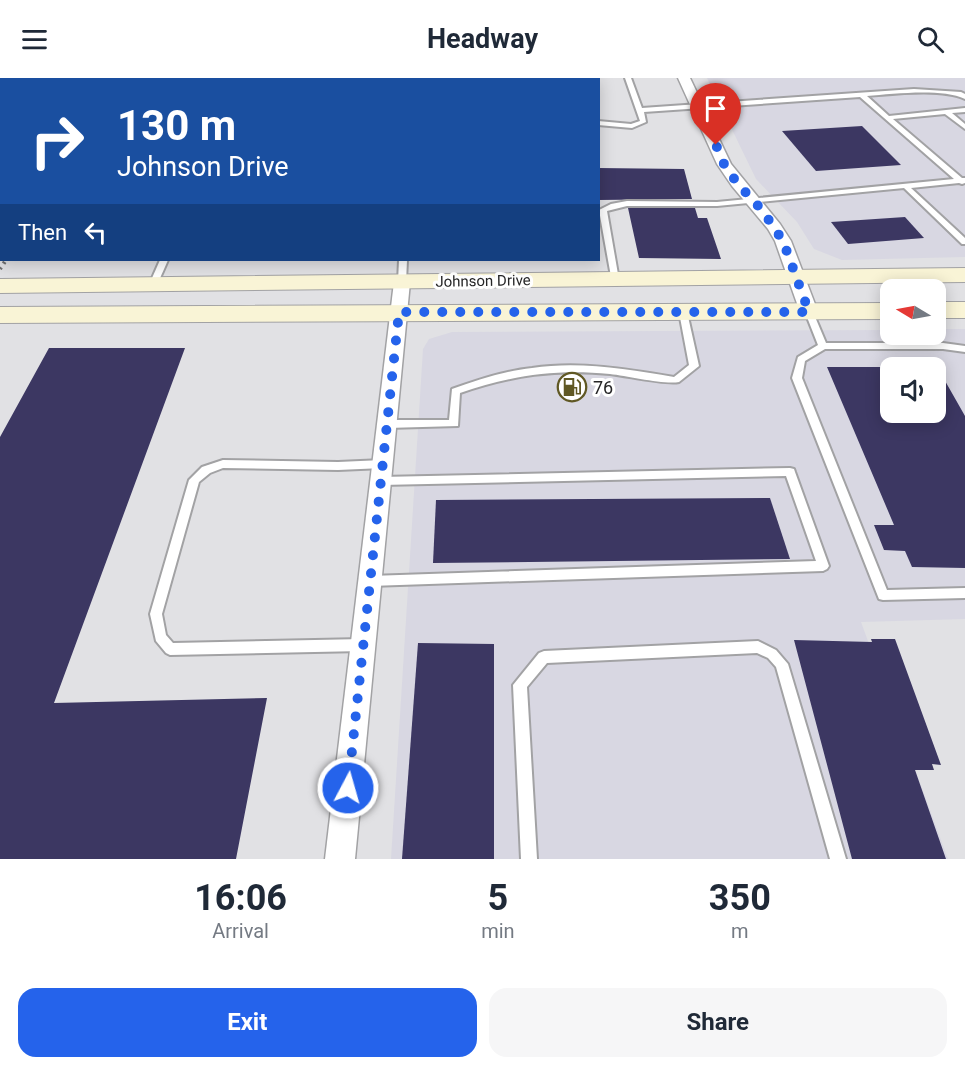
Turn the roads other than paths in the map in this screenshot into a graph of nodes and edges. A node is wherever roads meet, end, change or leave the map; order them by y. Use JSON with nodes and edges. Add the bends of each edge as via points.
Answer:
{"nodes":[{"id":1,"x":628,"y":78,"type":"edge"},
{"id":2,"x":684,"y":78,"type":"edge"},
{"id":3,"x":963,"y":93,"type":"edge"},
{"id":4,"x":862,"y":95,"type":"junction"},
{"id":5,"x":699,"y":107,"type":"junction"},
{"id":6,"x":640,"y":110,"type":"junction"},
{"id":7,"x":965,"y":110,"type":"edge"},
{"id":8,"x":946,"y":112,"type":"junction"},
{"id":9,"x":888,"y":118,"type":"junction"},
{"id":10,"x":600,"y":123,"type":"edge"},
{"id":11,"x":965,"y":128,"type":"edge"},
{"id":12,"x":964,"y":182,"type":"edge"},
{"id":13,"x":905,"y":186,"type":"junction"},
{"id":14,"x":753,"y":201,"type":"junction"},
{"id":15,"x":965,"y":242,"type":"edge"},
{"id":16,"x":164,"y":261,"type":"edge"},
{"id":17,"x":402,"y":271,"type":"edge"},
{"id":18,"x":965,"y":275,"type":"edge"},
{"id":19,"x":796,"y":278,"type":"junction"},
{"id":20,"x":615,"y":280,"type":"junction"},
{"id":21,"x":153,"y":285,"type":"junction"},
{"id":22,"x":0,"y":286,"type":"edge"},
{"id":23,"x":946,"y":310,"type":"edge"},
{"id":24,"x":965,"y":310,"type":"edge"},
{"id":25,"x":880,"y":311,"type":"edge"},
{"id":26,"x":399,"y":312,"type":"junction"},
{"id":27,"x":683,"y":312,"type":"junction"},
{"id":28,"x":809,"y":312,"type":"junction"},
{"id":29,"x":0,"y":315,"type":"edge"},
{"id":30,"x":823,"y":346,"type":"junction"},
{"id":31,"x":965,"y":349,"type":"edge"},
{"id":32,"x":387,"y":424,"type":"junction"},
{"id":33,"x":382,"y":472,"type":"junction"},
{"id":34,"x":370,"y":581,"type":"junction"},
{"id":35,"x":965,"y":593,"type":"edge"},
{"id":36,"x":363,"y":645,"type":"junction"},
{"id":37,"x":340,"y":859,"type":"edge"},
{"id":38,"x":529,"y":859,"type":"edge"},
{"id":39,"x":838,"y":859,"type":"edge"}],
"edges":[{"from":1,"to":6,"type":"lane"},
{"from":2,"to":5,"type":"street"},
{"from":3,"to":4,"type":"lane"},
{"from":4,"to":5,"type":"lane"},
{"from":4,"to":9,"type":"lane"},
{"from":5,"to":6,"type":"lane"},
{"from":5,"to":14,"type":"street","via":[[724,164]]},
{"from":6,"to":10,"type":"lane","via":[[643,122],[632,126]]},
{"from":7,"to":8,"type":"lane"},
{"from":8,"to":9,"type":"lane"},
{"from":8,"to":11,"type":"lane"},
{"from":9,"to":12,"type":"lane"},
{"from":12,"to":13,"type":"lane"},
{"from":13,"to":14,"type":"lane"},
{"from":13,"to":15,"type":"lane"},
{"from":14,"to":19,"type":"street","via":[[783,241]]},
{"from":14,"to":20,"type":"lane","via":[[635,204],[603,210]]},
{"from":16,"to":21,"type":"lane"},
{"from":17,"to":20,"type":"main road","name":"Johnson Drive"},
{"from":17,"to":21,"type":"main road","name":"Johnson Drive"},
{"from":17,"to":26,"type":"street"},
{"from":18,"to":19,"type":"main road","name":"Johnson Drive"},
{"from":19,"to":20,"type":"main road","name":"Johnson Drive"},
{"from":19,"to":28,"type":"street"},
{"from":21,"to":22,"type":"main road","name":"Johnson Drive"},
{"from":23,"to":24,"type":"main road"},
{"from":25,"to":28,"type":"main road","name":"Johnson Drive"},
{"from":26,"to":27,"type":"main road","name":"Johnson Drive"},
{"from":26,"to":29,"type":"main road","name":"Johnson Drive"},
{"from":26,"to":32,"type":"street"},
{"from":27,"to":28,"type":"main road","name":"Johnson Drive"},
{"from":27,"to":32,"type":"lane","via":[[694,366],[676,380],[608,370],[556,369],[486,380],[455,391],[454,423]]},
{"from":28,"to":30,"type":"lane"},
{"from":30,"to":31,"type":"lane"},
{"from":30,"to":35,"type":"lane","via":[[801,359],[797,378],[883,595]]},
{"from":32,"to":33,"type":"street"},
{"from":33,"to":34,"type":"street"},
{"from":33,"to":34,"type":"lane","via":[[790,472],[823,566]]},
{"from":33,"to":36,"type":"lane","via":[[338,466],[223,464],[206,470],[194,480],[156,614],[160,637],[170,649]]},
{"from":34,"to":36,"type":"street"},
{"from":36,"to":37,"type":"street"},
{"from":38,"to":39,"type":"lane","via":[[520,685],[544,657],[758,647],[782,664]]}]}
